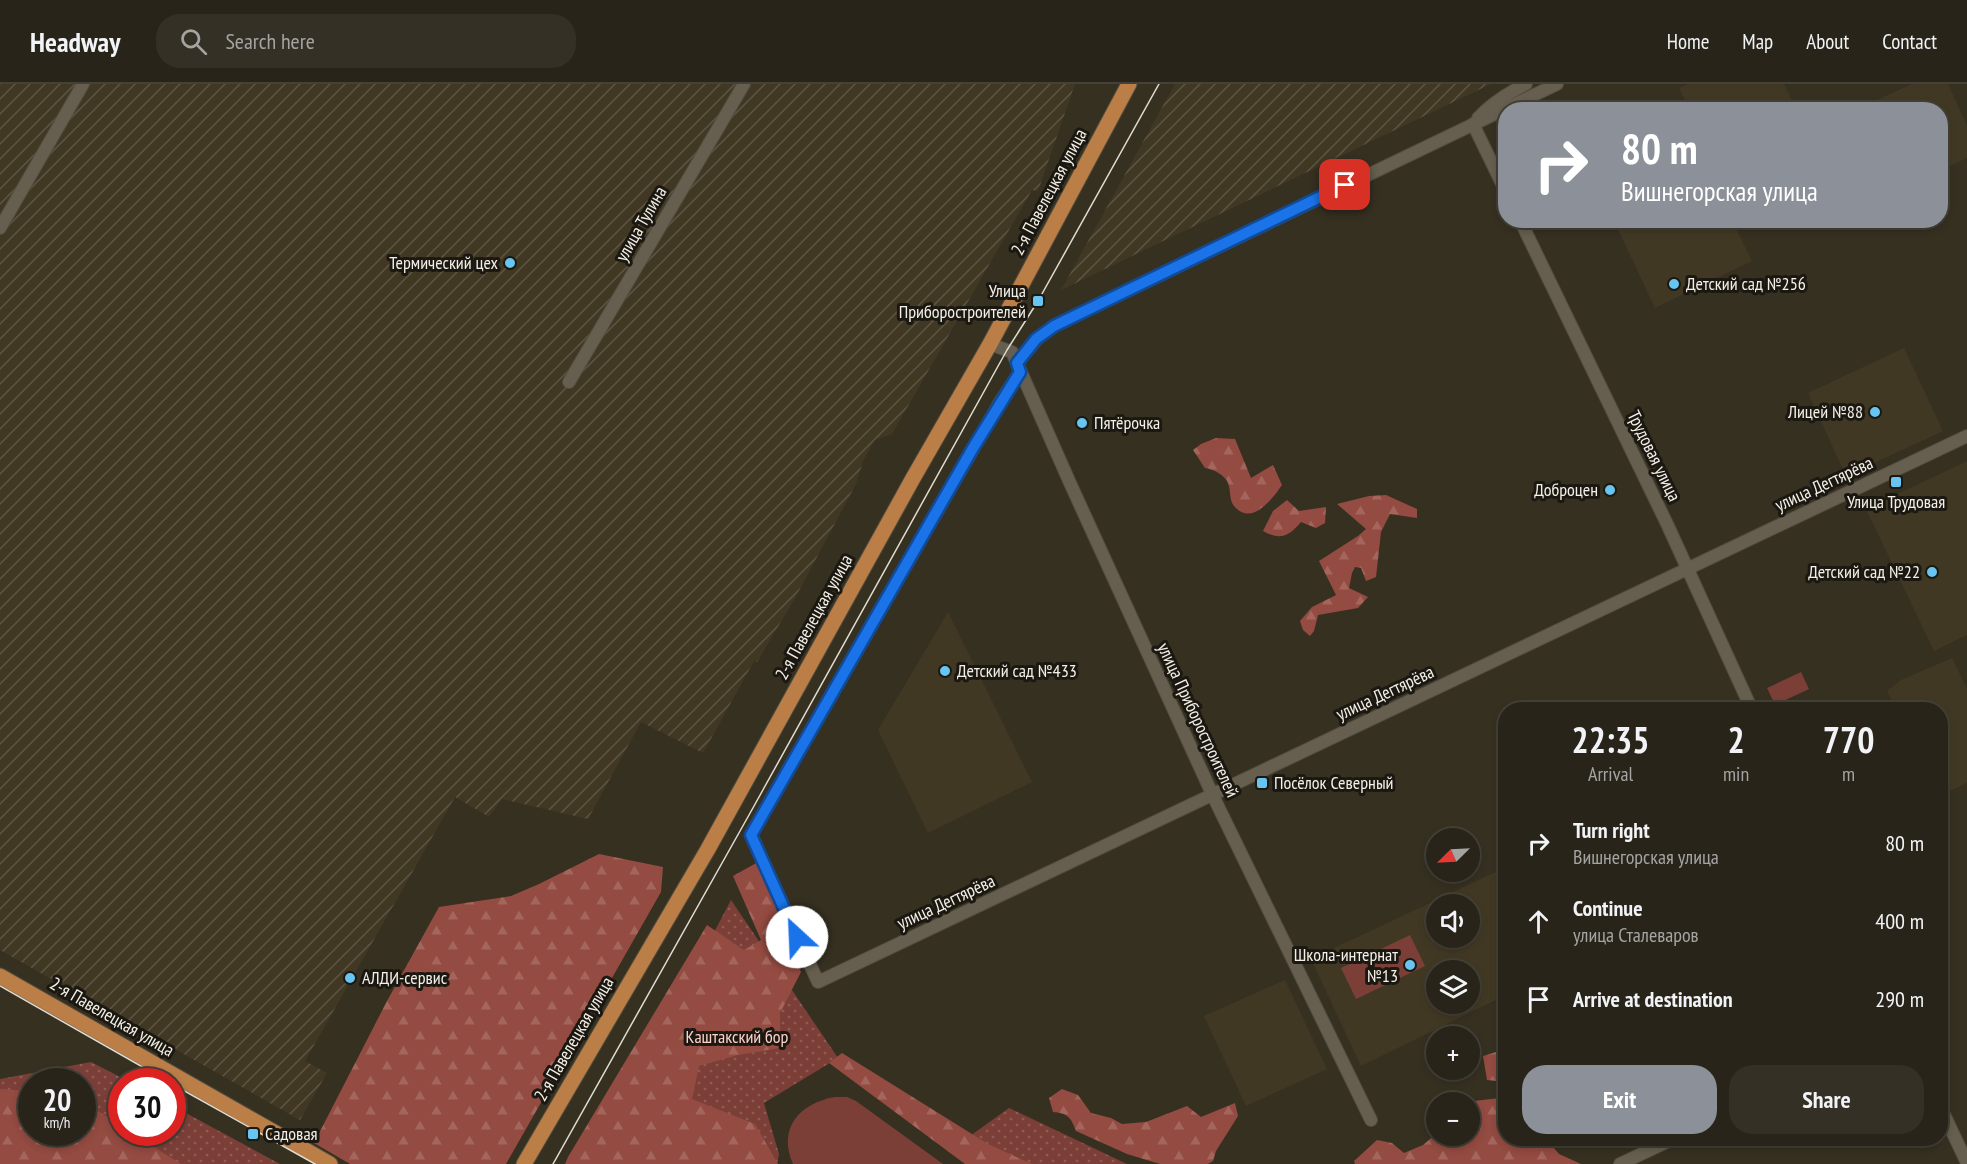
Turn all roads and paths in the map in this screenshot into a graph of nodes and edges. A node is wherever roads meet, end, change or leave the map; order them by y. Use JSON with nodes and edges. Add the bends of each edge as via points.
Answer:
{"nodes":[{"id":1,"x":83,"y":84,"type":"edge"},
{"id":2,"x":744,"y":84,"type":"edge"},
{"id":3,"x":1130,"y":84,"type":"edge"},
{"id":4,"x":1526,"y":84,"type":"edge"},
{"id":5,"x":1557,"y":84,"type":"edge"},
{"id":6,"x":1519,"y":102,"type":"edge"},
{"id":7,"x":1498,"y":112,"type":"edge"},
{"id":8,"x":1473,"y":124,"type":"junction"},
{"id":9,"x":1498,"y":176,"type":"edge"},
{"id":10,"x":0,"y":228,"type":"edge"},
{"id":11,"x":1524,"y":228,"type":"edge"},
{"id":12,"x":990,"y":344,"type":"junction"},
{"id":13,"x":1019,"y":367,"type":"junction"},
{"id":14,"x":569,"y":382,"type":"dead end"},
{"id":15,"x":1967,"y":436,"type":"edge"},
{"id":16,"x":1687,"y":569,"type":"junction"},
{"id":17,"x":1748,"y":702,"type":"edge"},
{"id":18,"x":1212,"y":794,"type":"junction"},
{"id":19,"x":0,"y":976,"type":"edge"},
{"id":20,"x":1371,"y":1120,"type":"dead end"},
{"id":21,"x":1948,"y":1123,"type":"edge"},
{"id":22,"x":1658,"y":1146,"type":"edge"},
{"id":23,"x":1967,"y":1163,"type":"edge"},
{"id":24,"x":330,"y":1164,"type":"edge"},
{"id":25,"x":524,"y":1164,"type":"edge"},
{"id":26,"x":1620,"y":1164,"type":"edge"}],
"edges":[{"from":1,"to":10,"type":"street"},
{"from":2,"to":14,"type":"street","name":"улица Тулина"},
{"from":3,"to":12,"type":"main road","name":"2-я Павелецкая улица"},
{"from":4,"to":8,"type":"street","via":[[1488,107]]},
{"from":5,"to":6,"type":"street"},
{"from":7,"to":8,"type":"street"},
{"from":8,"to":9,"type":"street"},
{"from":8,"to":13,"type":"street","via":[[1054,326],[1036,339]]},
{"from":11,"to":16,"type":"street","name":"Трудовая улица"},
{"from":12,"to":13,"type":"street","name":"улица Приборостроителей","via":[[1012,352]]},
{"from":12,"to":25,"type":"main road","name":"2-я Павелецкая улица","via":[[708,849]]},
{"from":13,"to":18,"type":"street","name":"улица Приборостроителей"},
{"from":13,"to":18,"type":"street","name":"улица Дегтярёва","via":[[751,835],[818,982]]},
{"from":15,"to":16,"type":"street","name":"улица Дегтярёва"},
{"from":16,"to":17,"type":"street","name":"Трудовая улица"},
{"from":16,"to":18,"type":"street","name":"улица Дегтярёва"},
{"from":18,"to":20,"type":"street","name":"улица Приборостроителей"},
{"from":19,"to":24,"type":"main road","name":"2-я Павелецкая улица"},
{"from":21,"to":23,"type":"street"},
{"from":22,"to":26,"type":"street"}]}
